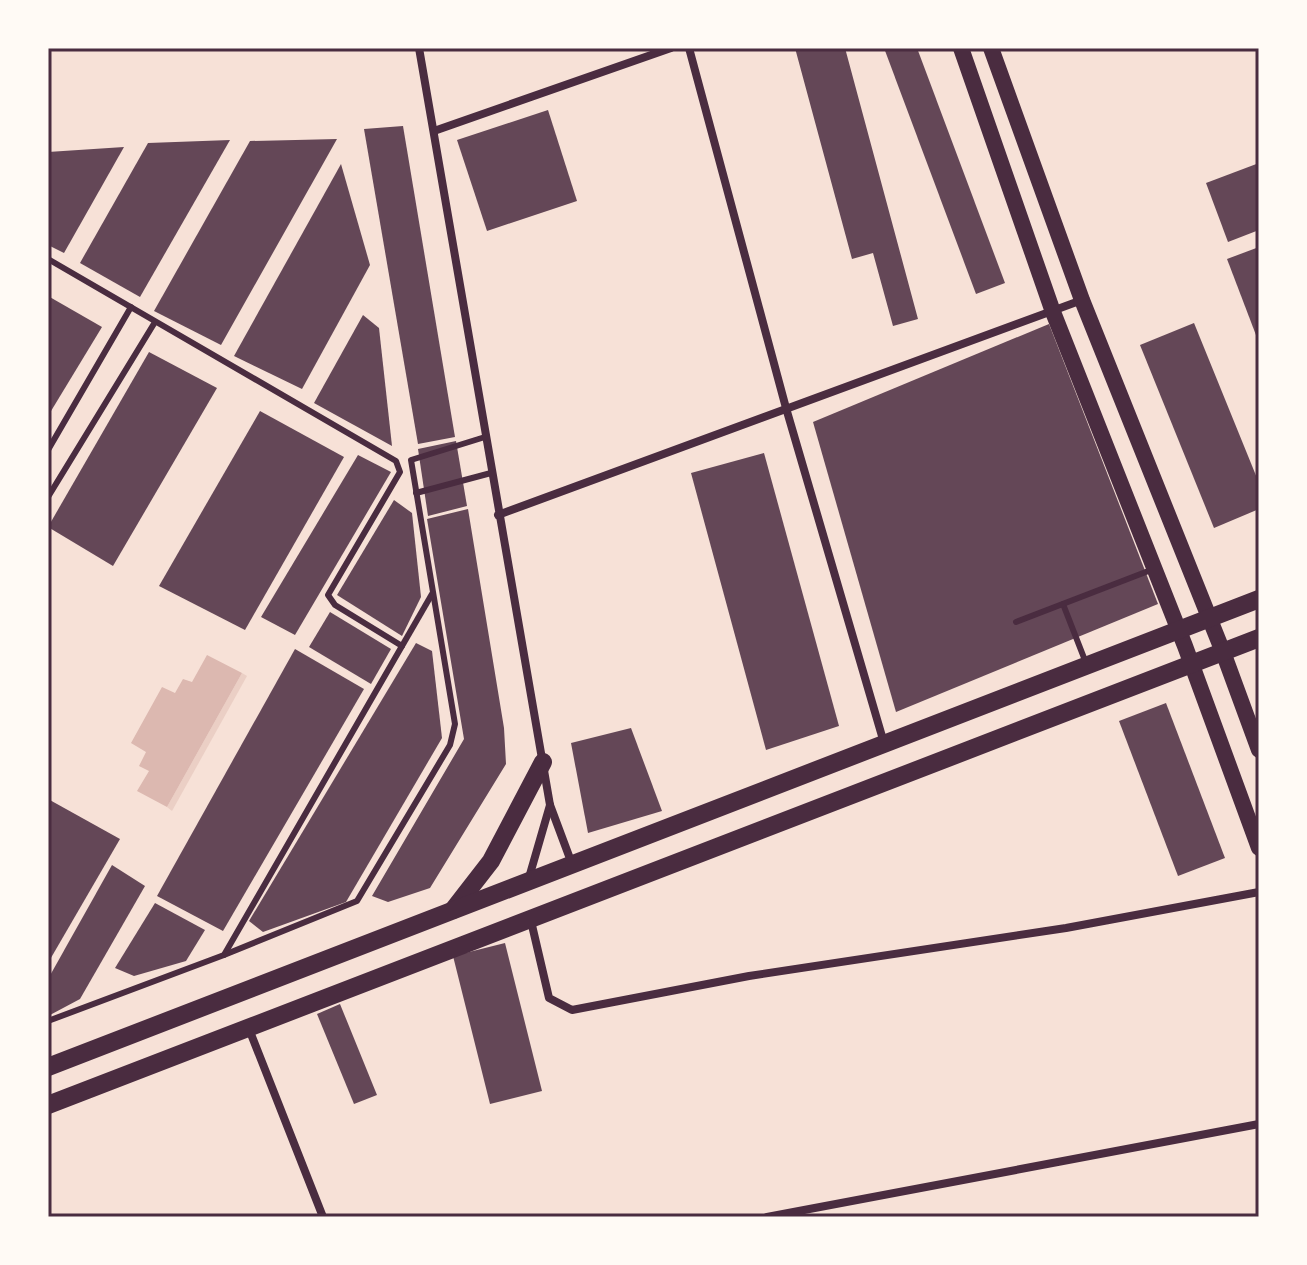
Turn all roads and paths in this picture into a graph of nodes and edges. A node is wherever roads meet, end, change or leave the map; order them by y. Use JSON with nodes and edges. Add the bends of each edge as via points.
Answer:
{"nodes":[{"id":1,"x":419,"y":48,"type":"edge"},
{"id":2,"x":671,"y":48,"type":"edge"},
{"id":3,"x":689,"y":48,"type":"edge"},
{"id":4,"x":961,"y":48,"type":"edge"},
{"id":5,"x":991,"y":48,"type":"edge"},
{"id":6,"x":434,"y":131,"type":"junction"},
{"id":7,"x":48,"y":259,"type":"edge"},
{"id":8,"x":1082,"y":300,"type":"junction"},
{"id":9,"x":131,"y":307,"type":"junction"},
{"id":10,"x":1053,"y":312,"type":"junction"},
{"id":11,"x":155,"y":322,"type":"junction"},
{"id":12,"x":786,"y":408,"type":"junction"},
{"id":13,"x":485,"y":437,"type":"junction"},
{"id":14,"x":48,"y":450,"type":"edge"},
{"id":15,"x":400,"y":472,"type":"junction"},
{"id":16,"x":491,"y":473,"type":"junction"},
{"id":17,"x":414,"y":476,"type":"junction"},
{"id":18,"x":416,"y":493,"type":"junction"},
{"id":19,"x":48,"y":497,"type":"edge"},
{"id":20,"x":498,"y":515,"type":"junction"},
{"id":21,"x":1155,"y":569,"type":"junction"},
{"id":22,"x":432,"y":594,"type":"junction"},
{"id":23,"x":1259,"y":599,"type":"edge"},
{"id":24,"x":1063,"y":604,"type":"junction"},
{"id":25,"x":1210,"y":618,"type":"junction"},
{"id":26,"x":1016,"y":622,"type":"dead end"},
{"id":27,"x":1179,"y":630,"type":"junction"},
{"id":28,"x":1259,"y":638,"type":"edge"},
{"id":29,"x":402,"y":646,"type":"junction"},
{"id":30,"x":1223,"y":652,"type":"junction"},
{"id":31,"x":1191,"y":663,"type":"junction"},
{"id":32,"x":1087,"y":666,"type":"junction"},
{"id":33,"x":884,"y":744,"type":"junction"},
{"id":34,"x":1259,"y":750,"type":"edge"},
{"id":35,"x":543,"y":762,"type":"junction"},
{"id":36,"x":550,"y":805,"type":"junction"},
{"id":37,"x":1259,"y":848,"type":"edge"},
{"id":38,"x":572,"y":865,"type":"junction"},
{"id":39,"x":528,"y":882,"type":"junction"},
{"id":40,"x":1259,"y":892,"type":"edge"},
{"id":41,"x":453,"y":911,"type":"junction"},
{"id":42,"x":530,"y":918,"type":"junction"},
{"id":43,"x":224,"y":955,"type":"junction"},
{"id":44,"x":48,"y":1021,"type":"edge"},
{"id":45,"x":249,"y":1029,"type":"junction"},
{"id":46,"x":48,"y":1067,"type":"edge"},
{"id":47,"x":48,"y":1105,"type":"edge"},
{"id":48,"x":1259,"y":1124,"type":"edge"},
{"id":49,"x":323,"y":1217,"type":"edge"},
{"id":50,"x":767,"y":1217,"type":"edge"}],
"edges":[{"from":1,"to":6,"type":"street"},
{"from":2,"to":6,"type":"street"},
{"from":3,"to":12,"type":"street"},
{"from":4,"to":10,"type":"main road"},
{"from":5,"to":8,"type":"main road"},
{"from":6,"to":13,"type":"street"},
{"from":7,"to":9,"type":"lane"},
{"from":8,"to":10,"type":"street"},
{"from":8,"to":25,"type":"main road"},
{"from":9,"to":11,"type":"lane"},
{"from":9,"to":14,"type":"lane"},
{"from":10,"to":12,"type":"street"},
{"from":10,"to":21,"type":"main road"},
{"from":11,"to":15,"type":"lane","via":[[393,459]]},
{"from":11,"to":19,"type":"lane"},
{"from":12,"to":20,"type":"street"},
{"from":12,"to":33,"type":"street"},
{"from":13,"to":16,"type":"street"},
{"from":13,"to":17,"type":"lane","via":[[411,460]]},
{"from":15,"to":17,"type":"lane"},
{"from":15,"to":29,"type":"lane","via":[[328,595],[335,605]]},
{"from":16,"to":18,"type":"lane"},
{"from":16,"to":20,"type":"street"},
{"from":17,"to":18,"type":"lane"},
{"from":18,"to":22,"type":"lane"},
{"from":20,"to":35,"type":"street"},
{"from":21,"to":24,"type":"lane"},
{"from":21,"to":27,"type":"main road"},
{"from":22,"to":29,"type":"lane"},
{"from":22,"to":43,"type":"lane","via":[[455,724],[443,757],[357,901]]},
{"from":23,"to":25,"type":"main road"},
{"from":24,"to":26,"type":"lane"},
{"from":24,"to":32,"type":"lane"},
{"from":25,"to":27,"type":"main road"},
{"from":25,"to":30,"type":"main road"},
{"from":27,"to":31,"type":"main road"},
{"from":27,"to":32,"type":"main road"},
{"from":28,"to":30,"type":"main road"},
{"from":29,"to":43,"type":"lane"},
{"from":30,"to":31,"type":"main road"},
{"from":30,"to":34,"type":"main road"},
{"from":31,"to":37,"type":"main road"},
{"from":31,"to":42,"type":"main road"},
{"from":32,"to":33,"type":"main road"},
{"from":33,"to":38,"type":"main road"},
{"from":35,"to":36,"type":"street"},
{"from":35,"to":41,"type":"main road","via":[[491,861]]},
{"from":36,"to":38,"type":"street"},
{"from":36,"to":39,"type":"street"},
{"from":38,"to":39,"type":"main road"},
{"from":39,"to":41,"type":"main road"},
{"from":40,"to":42,"type":"street","via":[[572,1010],[557,1005],[547,993]]},
{"from":41,"to":46,"type":"main road"},
{"from":42,"to":45,"type":"main road"},
{"from":43,"to":44,"type":"lane"},
{"from":45,"to":47,"type":"main road"},
{"from":45,"to":49,"type":"street"},
{"from":48,"to":50,"type":"street"}]}
